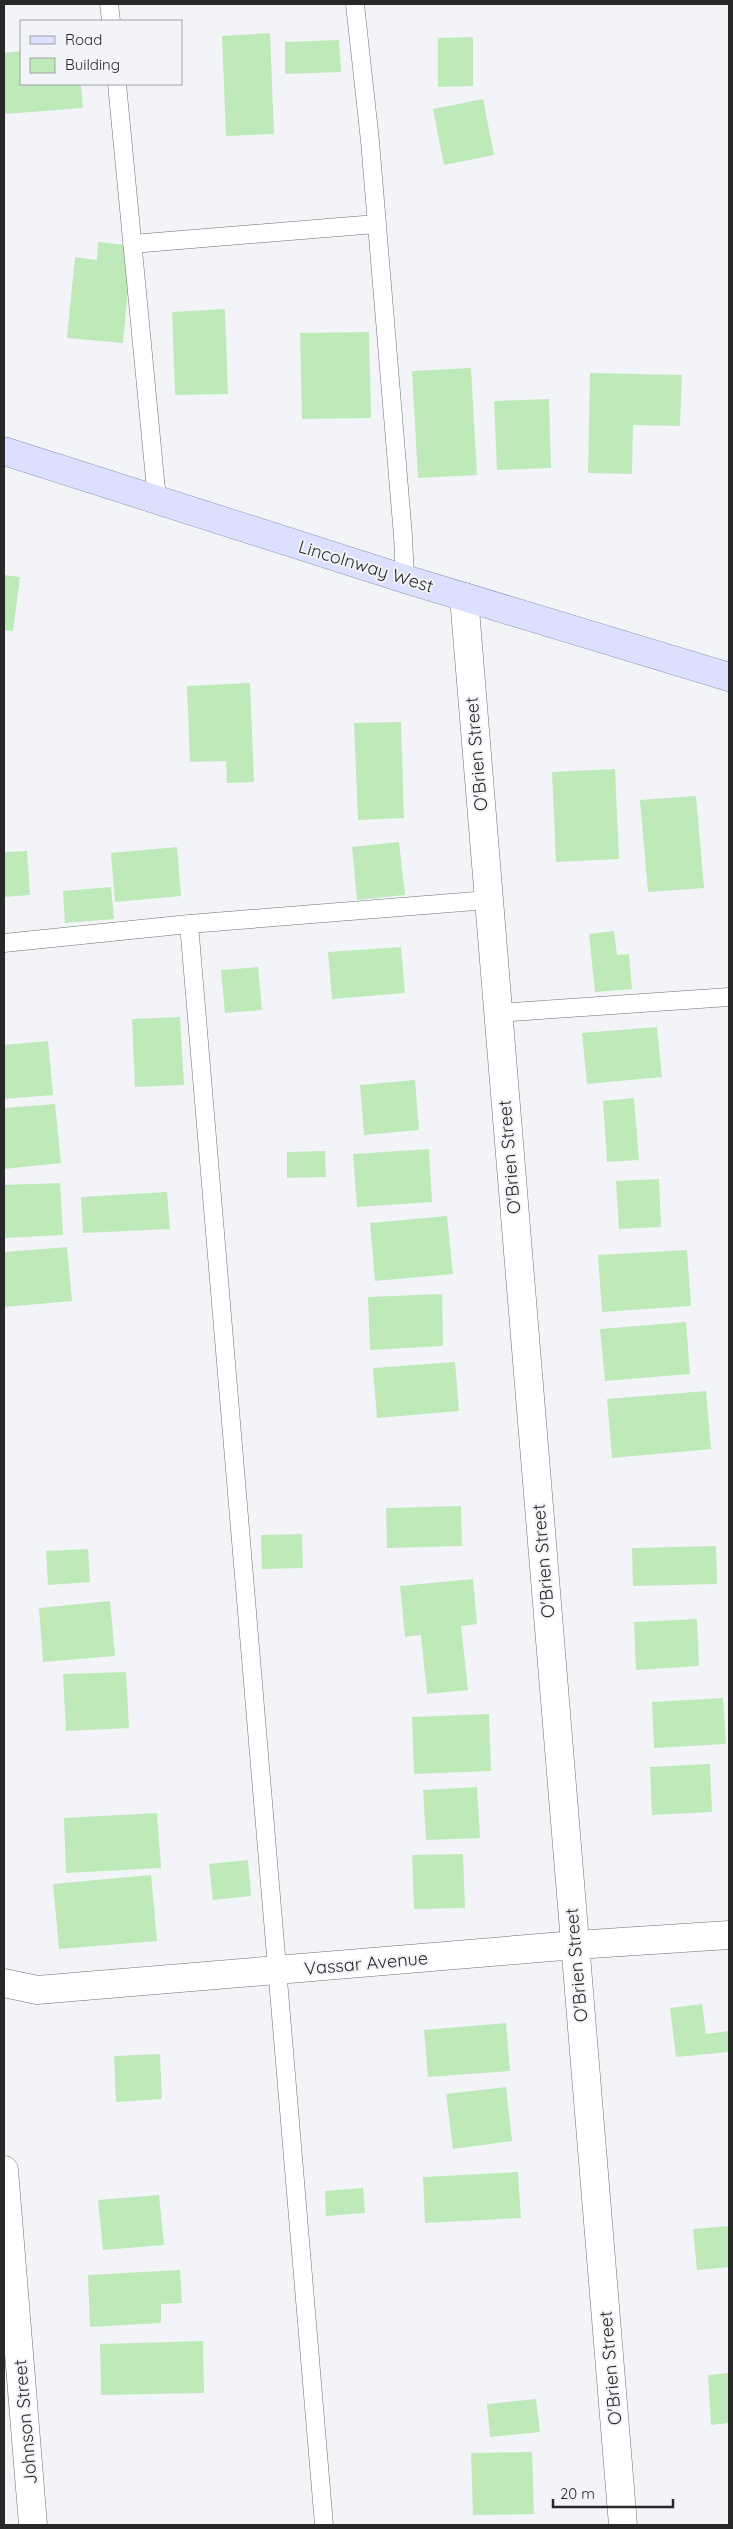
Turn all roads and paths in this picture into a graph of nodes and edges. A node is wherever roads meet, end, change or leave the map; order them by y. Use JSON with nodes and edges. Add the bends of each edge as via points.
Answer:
{"nodes":[{"id":1,"x":109,"y":4,"type":"edge"},
{"id":2,"x":355,"y":4,"type":"edge"},
{"id":3,"x":111,"y":20,"type":"edge"},
{"id":4,"x":117,"y":85,"type":"edge"},
{"id":5,"x":376,"y":224,"type":"junction"},
{"id":6,"x":132,"y":244,"type":"junction"},
{"id":7,"x":4,"y":451,"type":"edge"},
{"id":8,"x":157,"y":500,"type":"junction"},
{"id":9,"x":405,"y":579,"type":"junction"},
{"id":10,"x":464,"y":597,"type":"junction"},
{"id":11,"x":729,"y":677,"type":"edge"},
{"id":12,"x":488,"y":900,"type":"junction"},
{"id":13,"x":189,"y":924,"type":"junction"},
{"id":14,"x":4,"y":943,"type":"edge"},
{"id":15,"x":729,"y":997,"type":"edge"},
{"id":16,"x":498,"y":1013,"type":"junction"},
{"id":17,"x":729,"y":1935,"type":"edge"},
{"id":18,"x":575,"y":1945,"type":"junction"},
{"id":19,"x":278,"y":1970,"type":"junction"},
{"id":20,"x":4,"y":1984,"type":"edge"},
{"id":21,"x":4,"y":2170,"type":"edge"},
{"id":22,"x":33,"y":2525,"type":"edge"},
{"id":23,"x":324,"y":2525,"type":"edge"},
{"id":24,"x":624,"y":2525,"type":"edge"}],
"edges":[{"from":1,"to":3,"type":"lane"},
{"from":2,"to":5,"type":"lane"},
{"from":4,"to":6,"type":"lane"},
{"from":5,"to":6,"type":"lane"},
{"from":5,"to":9,"type":"lane"},
{"from":6,"to":8,"type":"lane"},
{"from":7,"to":8,"type":"main road","name":"Lincolnway West"},
{"from":8,"to":9,"type":"main road","name":"Lincolnway West"},
{"from":9,"to":10,"type":"main road","name":"Lincolnway West"},
{"from":10,"to":11,"type":"main road","name":"Lincolnway West"},
{"from":10,"to":12,"type":"street","name":"O'Brien Street"},
{"from":12,"to":13,"type":"lane"},
{"from":12,"to":16,"type":"street","name":"O'Brien Street"},
{"from":13,"to":14,"type":"lane"},
{"from":13,"to":19,"type":"lane"},
{"from":15,"to":16,"type":"lane"},
{"from":16,"to":18,"type":"street","name":"O'Brien Street"},
{"from":17,"to":18,"type":"street","name":"Vassar Avenue"},
{"from":18,"to":19,"type":"street","name":"Vassar Avenue"},
{"from":18,"to":24,"type":"street","name":"O'Brien Street"},
{"from":19,"to":20,"type":"street","name":"Vassar Avenue","via":[[37,1990]]},
{"from":19,"to":23,"type":"lane"},
{"from":21,"to":22,"type":"street","name":"Johnson Street"}]}
